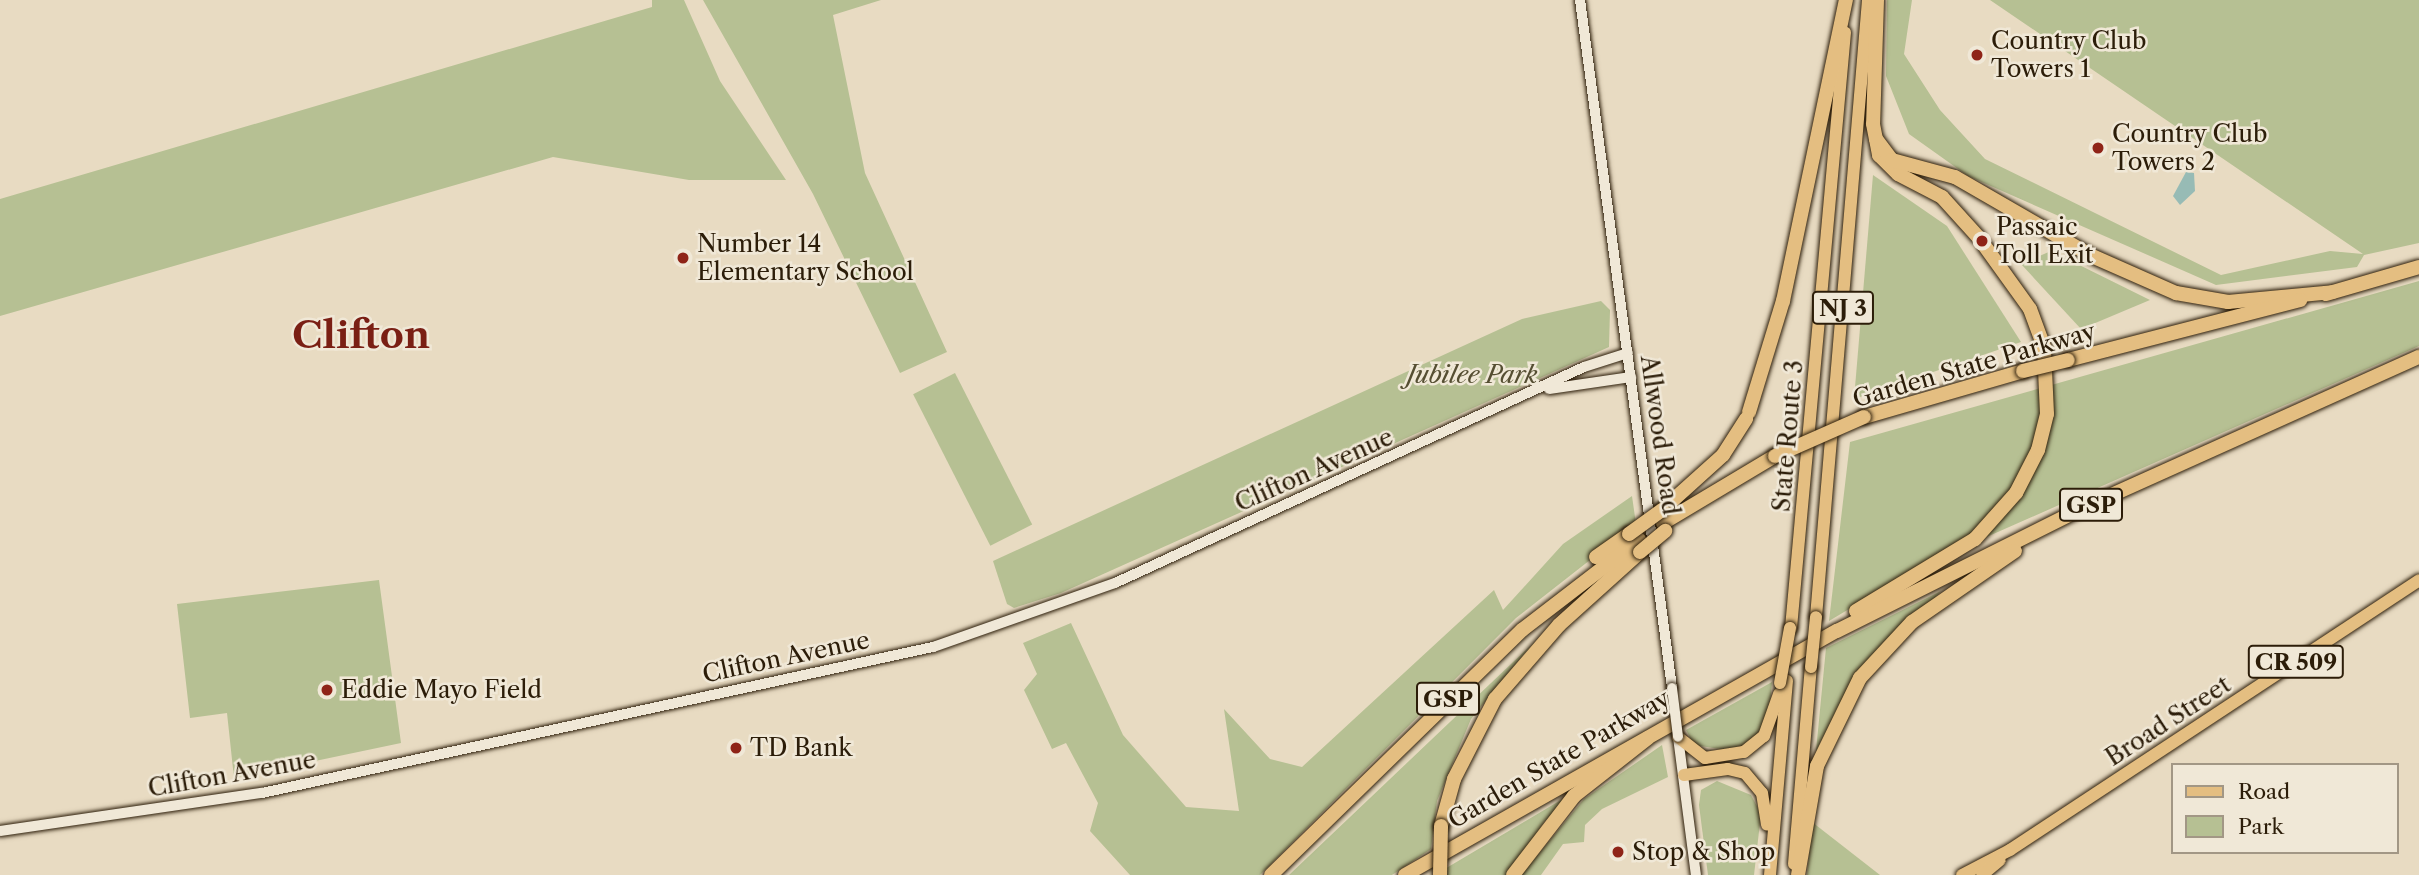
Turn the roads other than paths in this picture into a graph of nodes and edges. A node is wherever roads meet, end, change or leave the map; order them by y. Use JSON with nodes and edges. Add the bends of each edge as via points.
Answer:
{"nodes":[{"id":1,"x":1580,"y":0,"type":"edge"},
{"id":2,"x":1847,"y":0,"type":"edge"},
{"id":3,"x":1868,"y":0,"type":"edge"},
{"id":4,"x":1877,"y":0,"type":"edge"},
{"id":5,"x":1875,"y":139,"type":"junction"},
{"id":6,"x":2419,"y":267,"type":"edge"},
{"id":7,"x":2333,"y":292,"type":"junction"},
{"id":8,"x":1628,"y":353,"type":"junction"},
{"id":9,"x":2419,"y":357,"type":"edge"},
{"id":10,"x":1631,"y":377,"type":"junction"},
{"id":11,"x":1539,"y":391,"type":"junction"},
{"id":12,"x":2110,"y":496,"type":"junction"},
{"id":13,"x":1663,"y":521,"type":"junction"},
{"id":14,"x":1636,"y":542,"type":"junction"},
{"id":15,"x":2419,"y":580,"type":"edge"},
{"id":16,"x":1769,"y":667,"type":"junction"},
{"id":17,"x":1784,"y":682,"type":"junction"},
{"id":18,"x":1657,"y":729,"type":"junction"},
{"id":19,"x":1678,"y":737,"type":"junction"},
{"id":20,"x":1715,"y":759,"type":"junction"},
{"id":21,"x":1683,"y":771,"type":"junction"},
{"id":22,"x":0,"y":831,"type":"edge"},
{"id":23,"x":2010,"y":850,"type":"junction"},
{"id":24,"x":1272,"y":875,"type":"edge"},
{"id":25,"x":1405,"y":875,"type":"edge"},
{"id":26,"x":1440,"y":875,"type":"edge"},
{"id":27,"x":1513,"y":875,"type":"edge"},
{"id":28,"x":1696,"y":875,"type":"edge"},
{"id":29,"x":1768,"y":875,"type":"edge"},
{"id":30,"x":1795,"y":875,"type":"edge"},
{"id":31,"x":1962,"y":875,"type":"edge"},
{"id":32,"x":1982,"y":875,"type":"edge"}],
"edges":[{"from":1,"to":8,"type":"main road","name":"Allwood Road"},
{"from":2,"to":13,"type":"highway","via":[[1783,302],[1747,415],[1723,455]]},
{"from":2,"to":17,"type":"main road","name":"State Route 3","number":"NJ 3","bridge":true},
{"from":3,"to":30,"type":"main road","name":"State Route 3","number":"NJ 3","bridge":true},
{"from":4,"to":5,"type":"highway"},
{"from":5,"to":7,"type":"highway","via":[[1892,160],[1955,177],[2092,256],[2176,293],[2228,302]]},
{"from":5,"to":16,"type":"highway","via":[[1887,166],[1942,197],[1982,242],[2030,309],[2044,347],[2047,414],[2029,472],[2009,503],[1966,546]]},
{"from":6,"to":7,"type":"highway","name":"Garden State Parkway","number":"GSP"},
{"from":7,"to":13,"type":"highway","name":"Garden State Parkway","number":"GSP","bridge":true,"via":[[2023,371],[1864,417],[1770,459]]},
{"from":8,"to":10,"type":"main road","name":"Allwood Road"},
{"from":8,"to":11,"type":"main road","name":"Clifton Avenue","via":[[1584,367]]},
{"from":9,"to":12,"type":"highway","name":"Garden State Parkway","number":"GSP"},
{"from":10,"to":11,"type":"main road","name":"Clifton Avenue"},
{"from":10,"to":19,"type":"main road","name":"Allwood Road","bridge":true},
{"from":11,"to":22,"type":"main road","name":"Clifton Avenue","via":[[1115,583],[933,647],[262,793]]},
{"from":12,"to":16,"type":"highway","name":"Garden State Parkway","number":"GSP"},
{"from":12,"to":30,"type":"highway","via":[[1964,581],[1868,667],[1824,744]]},
{"from":13,"to":14,"type":"highway","name":"Garden State Parkway","number":"GSP"},
{"from":14,"to":24,"type":"highway","name":"Garden State Parkway","number":"GSP","via":[[1576,583],[1462,685]]},
{"from":14,"to":26,"type":"highway","bridge":true,"via":[[1495,699],[1454,779],[1441,826]]},
{"from":15,"to":23,"type":"main road","name":"Broad Street","number":"CR 509"},
{"from":16,"to":18,"type":"highway","name":"Garden State Parkway","number":"GSP"},
{"from":17,"to":20,"type":"main road","via":[[1764,736],[1744,752]]},
{"from":17,"to":29,"type":"main road","name":"State Route 3","number":"NJ 3"},
{"from":18,"to":25,"type":"highway","name":"Garden State Parkway","number":"GSP"},
{"from":18,"to":27,"type":"highway","via":[[1574,796]]},
{"from":19,"to":20,"type":"main road"},
{"from":19,"to":21,"type":"main road","name":"Allwood Road"},
{"from":20,"to":21,"type":"main road"},
{"from":21,"to":28,"type":"main road","name":"Allwood Road"},
{"from":21,"to":29,"type":"main road","via":[[1734,769],[1759,787],[1768,816]]},
{"from":23,"to":31,"type":"main road","name":"Broad Street","number":"CR 509"},
{"from":23,"to":32,"type":"main road","name":"Broad Street","number":"CR 509"}]}
